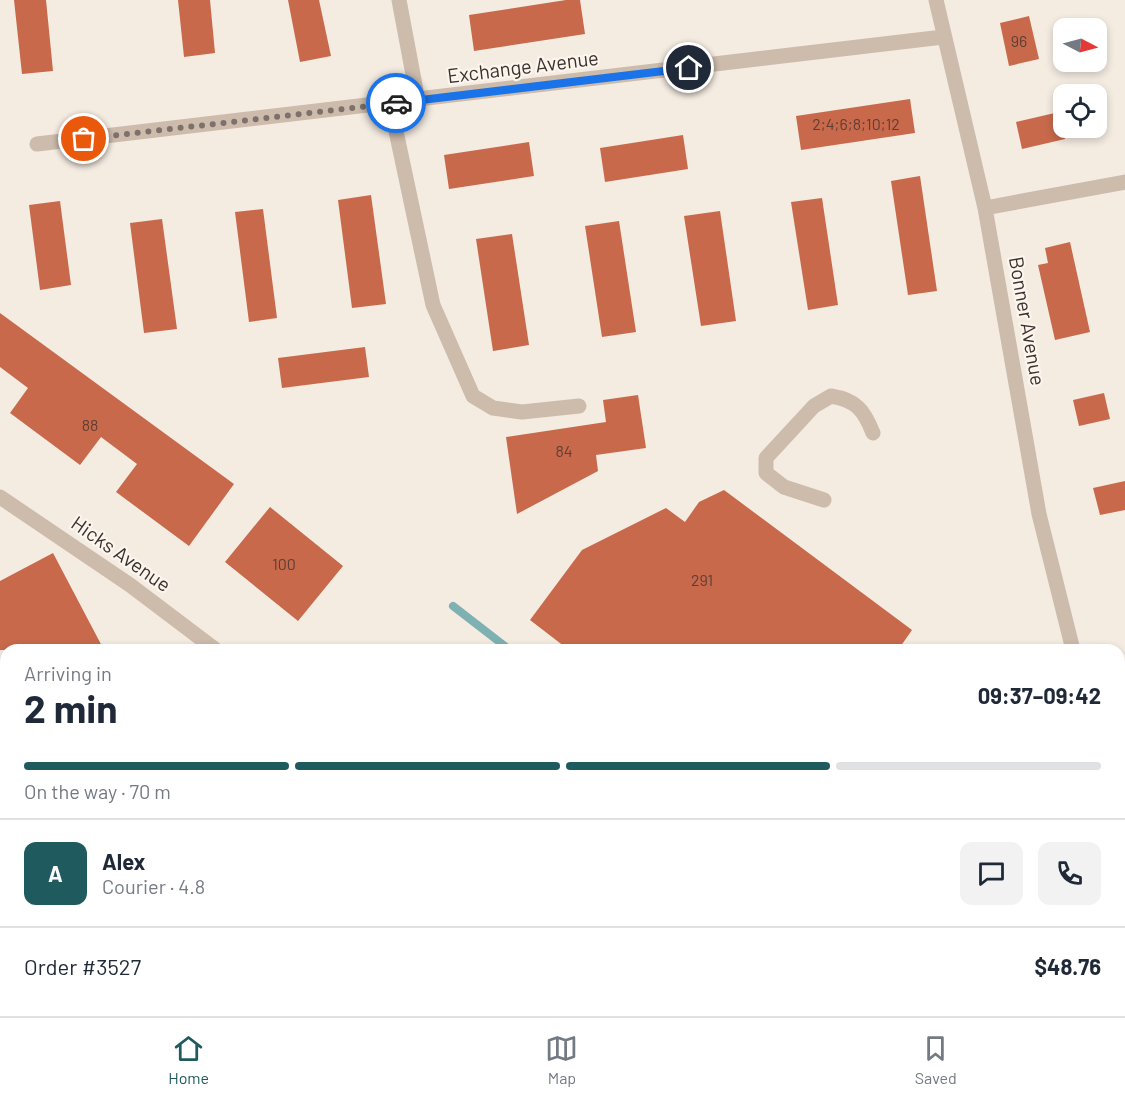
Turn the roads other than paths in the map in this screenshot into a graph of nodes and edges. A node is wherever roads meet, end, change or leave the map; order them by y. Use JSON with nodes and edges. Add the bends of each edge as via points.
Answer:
{"nodes":[{"id":1,"x":399,"y":0,"type":"edge"},
{"id":2,"x":936,"y":0,"type":"edge"},
{"id":3,"x":943,"y":38,"type":"junction"},
{"id":4,"x":418,"y":100,"type":"junction"},
{"id":5,"x":390,"y":104,"type":"junction"},
{"id":6,"x":37,"y":144,"type":"dead end"},
{"id":7,"x":1125,"y":182,"type":"edge"},
{"id":8,"x":986,"y":207,"type":"junction"},
{"id":9,"x":579,"y":406,"type":"dead end"},
{"id":10,"x":873,"y":434,"type":"dead end"},
{"id":11,"x":0,"y":497,"type":"edge"},
{"id":12,"x":824,"y":500,"type":"dead end"},
{"id":13,"x":201,"y":644,"type":"edge"},
{"id":14,"x":1072,"y":644,"type":"edge"}],
"edges":[{"from":1,"to":4,"type":"street"},
{"from":2,"to":3,"type":"street","name":"Bonner Avenue"},
{"from":3,"to":4,"type":"street","name":"Exchange Avenue"},
{"from":3,"to":8,"type":"street","name":"Bonner Avenue"},
{"from":4,"to":5,"type":"street","name":"Exchange Avenue"},
{"from":5,"to":6,"type":"street","name":"Exchange Avenue"},
{"from":5,"to":9,"type":"street","via":[[433,305],[473,396],[493,408],[522,412]]},
{"from":7,"to":8,"type":"street"},
{"from":8,"to":14,"type":"street","name":"Bonner Avenue","via":[[1039,514]]},
{"from":10,"to":12,"type":"street","via":[[865,412],[849,399],[831,396],[814,406],[766,458],[766,473],[784,487]]},
{"from":11,"to":13,"type":"street","name":"Hicks Avenue","via":[[130,585]]}]}
